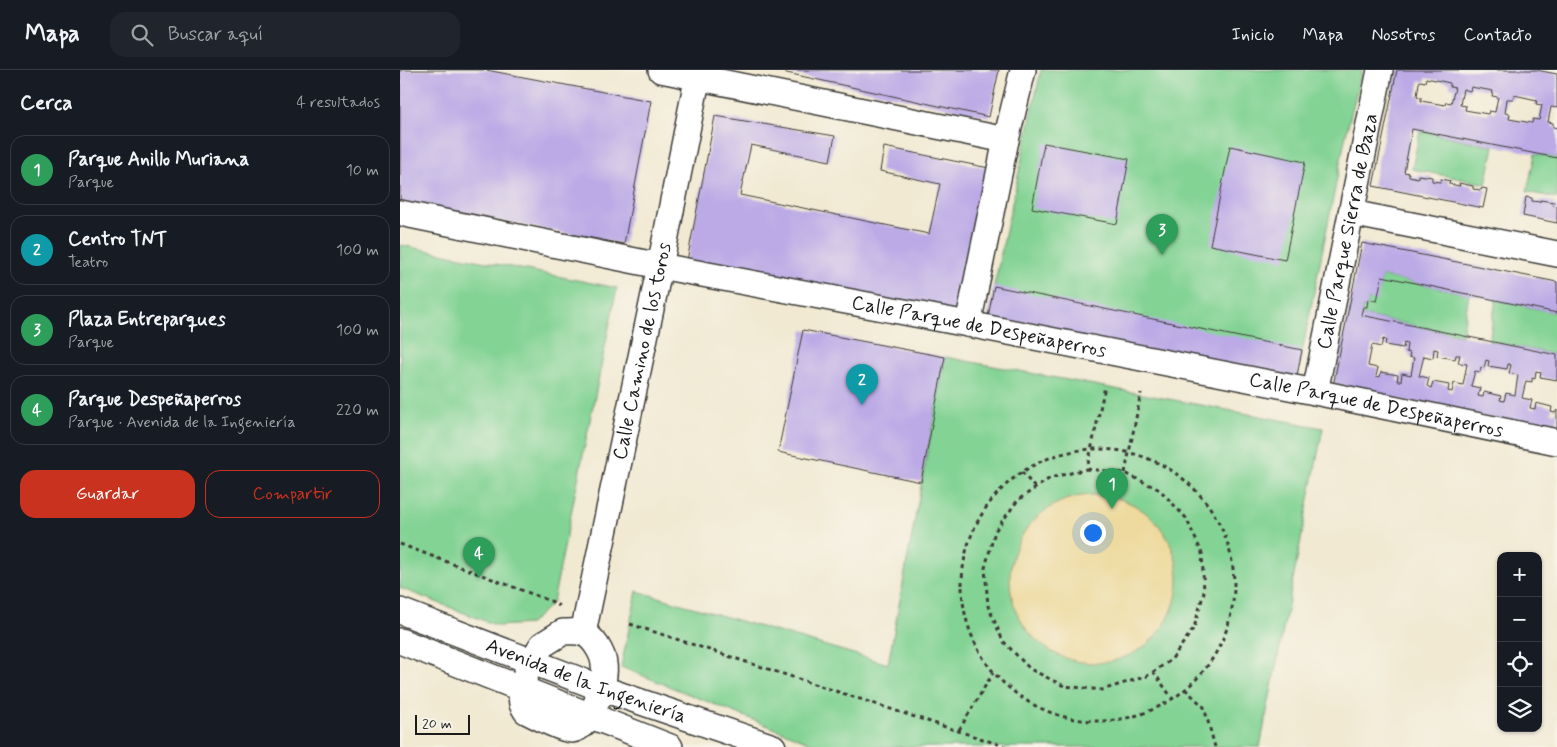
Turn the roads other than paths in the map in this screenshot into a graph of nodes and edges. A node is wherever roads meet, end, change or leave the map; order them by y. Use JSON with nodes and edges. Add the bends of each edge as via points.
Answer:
{"nodes":[{"id":1,"x":661,"y":70,"type":"edge"},
{"id":2,"x":1023,"y":70,"type":"edge"},
{"id":3,"x":1380,"y":70,"type":"edge"},
{"id":4,"x":698,"y":74,"type":"edge"},
{"id":5,"x":1006,"y":140,"type":"junction"},
{"id":6,"x":400,"y":212,"type":"edge"},
{"id":7,"x":1351,"y":213,"type":"junction"},
{"id":8,"x":1557,"y":254,"type":"edge"},
{"id":9,"x":660,"y":266,"type":"junction"},
{"id":10,"x":968,"y":324,"type":"junction"},
{"id":11,"x":1314,"y":392,"type":"junction"},
{"id":12,"x":1557,"y":442,"type":"edge"},
{"id":13,"x":400,"y":611,"type":"edge"},
{"id":14,"x":583,"y":633,"type":"junction"},
{"id":15,"x":400,"y":641,"type":"edge"},
{"id":16,"x":531,"y":662,"type":"junction"},
{"id":17,"x":520,"y":688,"type":"junction"},
{"id":18,"x":603,"y":688,"type":"junction"},
{"id":19,"x":589,"y":716,"type":"junction"},
{"id":20,"x":670,"y":747,"type":"edge"},
{"id":21,"x":773,"y":747,"type":"edge"}],
"edges":[{"from":1,"to":4,"type":"street"},
{"from":2,"to":5,"type":"street"},
{"from":3,"to":7,"type":"street","name":"Calle Parque Sierra de Baza"},
{"from":4,"to":5,"type":"street"},
{"from":4,"to":9,"type":"street","name":"Calle Camino de los toros"},
{"from":5,"to":10,"type":"street"},
{"from":6,"to":9,"type":"street","name":"Calle Parque de Despeñaperros"},
{"from":7,"to":8,"type":"street"},
{"from":7,"to":11,"type":"street","name":"Calle Parque Sierra de Baza"},
{"from":9,"to":10,"type":"street","name":"Calle Parque de Despeñaperros"},
{"from":9,"to":14,"type":"street","name":"Calle Camino de los toros"},
{"from":10,"to":11,"type":"street","name":"Calle Parque de Despeñaperros"},
{"from":11,"to":12,"type":"street","name":"Calle Parque de Despeñaperros"},
{"from":13,"to":16,"type":"street","name":"Avenida de la Ingeniería"},
{"from":14,"to":16,"type":"street","via":[[563,632],[542,645]]},
{"from":14,"to":18,"type":"street","via":[[596,644],[604,664]]},
{"from":15,"to":17,"type":"street","name":"Avenida de la Ingeniería"},
{"from":16,"to":17,"type":"street"},
{"from":16,"to":18,"type":"street","name":"Avenida de la Ingeniería"},
{"from":17,"to":19,"type":"street","name":"Avenida de la Ingeniería"},
{"from":18,"to":19,"type":"street"},
{"from":18,"to":21,"type":"street","name":"Avenida de la Ingeniería"},
{"from":19,"to":20,"type":"street","name":"Avenida de la Ingeniería"}]}
